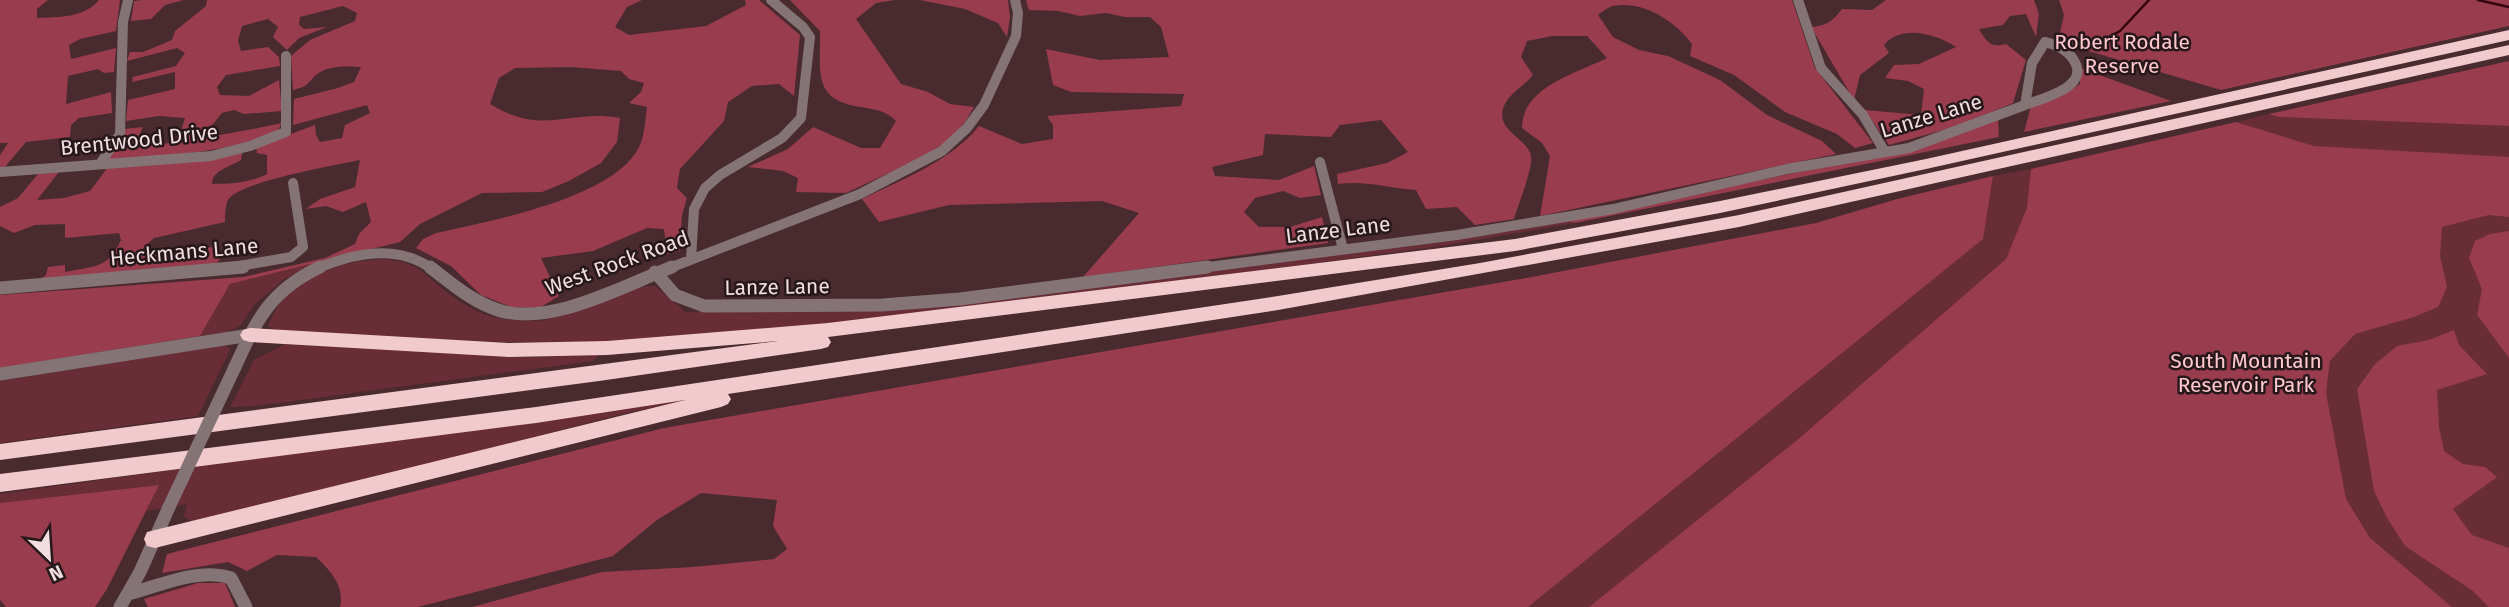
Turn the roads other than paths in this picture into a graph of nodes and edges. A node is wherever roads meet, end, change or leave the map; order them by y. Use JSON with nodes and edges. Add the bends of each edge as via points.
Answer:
{"nodes":[{"id":1,"x":128,"y":0,"type":"edge"},
{"id":2,"x":771,"y":0,"type":"edge"},
{"id":3,"x":1015,"y":0,"type":"edge"},
{"id":4,"x":1798,"y":0,"type":"edge"},
{"id":5,"x":2509,"y":35,"type":"edge"},
{"id":6,"x":2509,"y":50,"type":"edge"},
{"id":7,"x":286,"y":56,"type":"dead end"},
{"id":8,"x":2025,"y":106,"type":"junction"},
{"id":9,"x":1885,"y":152,"type":"junction"},
{"id":10,"x":1320,"y":162,"type":"dead end"},
{"id":11,"x":100,"y":164,"type":"junction"},
{"id":12,"x":0,"y":172,"type":"edge"},
{"id":13,"x":293,"y":183,"type":"dead end"},
{"id":14,"x":1343,"y":249,"type":"junction"},
{"id":15,"x":691,"y":258,"type":"junction"},
{"id":16,"x":1314,"y":271,"type":"junction"},
{"id":17,"x":655,"y":272,"type":"junction"},
{"id":18,"x":0,"y":288,"type":"edge"},
{"id":19,"x":1278,"y":303,"type":"junction"},
{"id":20,"x":250,"y":335,"type":"junction"},
{"id":21,"x":0,"y":374,"type":"edge"},
{"id":22,"x":0,"y":452,"type":"edge"},
{"id":23,"x":0,"y":483,"type":"edge"},
{"id":24,"x":169,"y":507,"type":"joint"},
{"id":25,"x":155,"y":540,"type":"junction"},
{"id":26,"x":124,"y":601,"type":"edge"},
{"id":27,"x":246,"y":607,"type":"edge"}],
"edges":[{"from":1,"to":11,"type":"street","via":[[123,22],[120,134]]},
{"from":2,"to":15,"type":"street","via":[[810,37],[803,111],[790,131],[705,188],[694,209]]},
{"from":3,"to":15,"type":"street","name":"West Rock Road","via":[[1018,24],[1013,44],[978,115],[954,141],[878,186]]},
{"from":4,"to":9,"type":"street","via":[[1821,68],[1863,115]]},
{"from":5,"to":16,"type":"highway","via":[[1720,207],[1514,245]]},
{"from":6,"to":19,"type":"highway","via":[[1739,221]]},
{"from":7,"to":11,"type":"street","name":"Brentwood Drive","via":[[286,132],[211,156]]},
{"from":8,"to":8,"type":"street","name":"Lanze Lane","via":[[2070,88],[2076,80],[2073,59],[2055,44],[2045,42],[2036,51]]},
{"from":8,"to":9,"type":"street","name":"Lanze Lane","via":[[1940,138]]},
{"from":9,"to":14,"type":"street","name":"Lanze Lane","via":[[1552,220]]},
{"from":10,"to":14,"type":"street"},
{"from":11,"to":12,"type":"street","name":"Brentwood Drive"},
{"from":13,"to":18,"type":"street","name":"Heckmans Lane","via":[[303,247],[291,257],[245,267]]},
{"from":14,"to":17,"type":"street","name":"Lanze Lane","via":[[882,305],[704,306],[675,295]]},
{"from":15,"to":17,"type":"street","name":"West Rock Road"},
{"from":16,"to":20,"type":"highway","via":[[828,330],[607,348],[509,350]]},
{"from":16,"to":22,"type":"highway","via":[[599,374]]},
{"from":17,"to":20,"type":"street","name":"West Rock Road","via":[[569,307],[522,314],[480,304],[415,259],[392,253],[365,255],[295,280],[269,302]]},
{"from":19,"to":23,"type":"highway","via":[[536,415]]},
{"from":19,"to":25,"type":"highway","via":[[880,367],[748,393]]},
{"from":20,"to":21,"type":"street"},
{"from":20,"to":24,"type":"street","name":"West Rock Road","bridge":true},
{"from":24,"to":25,"type":"street","name":"West Rock Road"},
{"from":25,"to":26,"type":"street","name":"West Rock Road"},
{"from":26,"to":27,"type":"street","via":[[222,574],[231,578]]}]}
